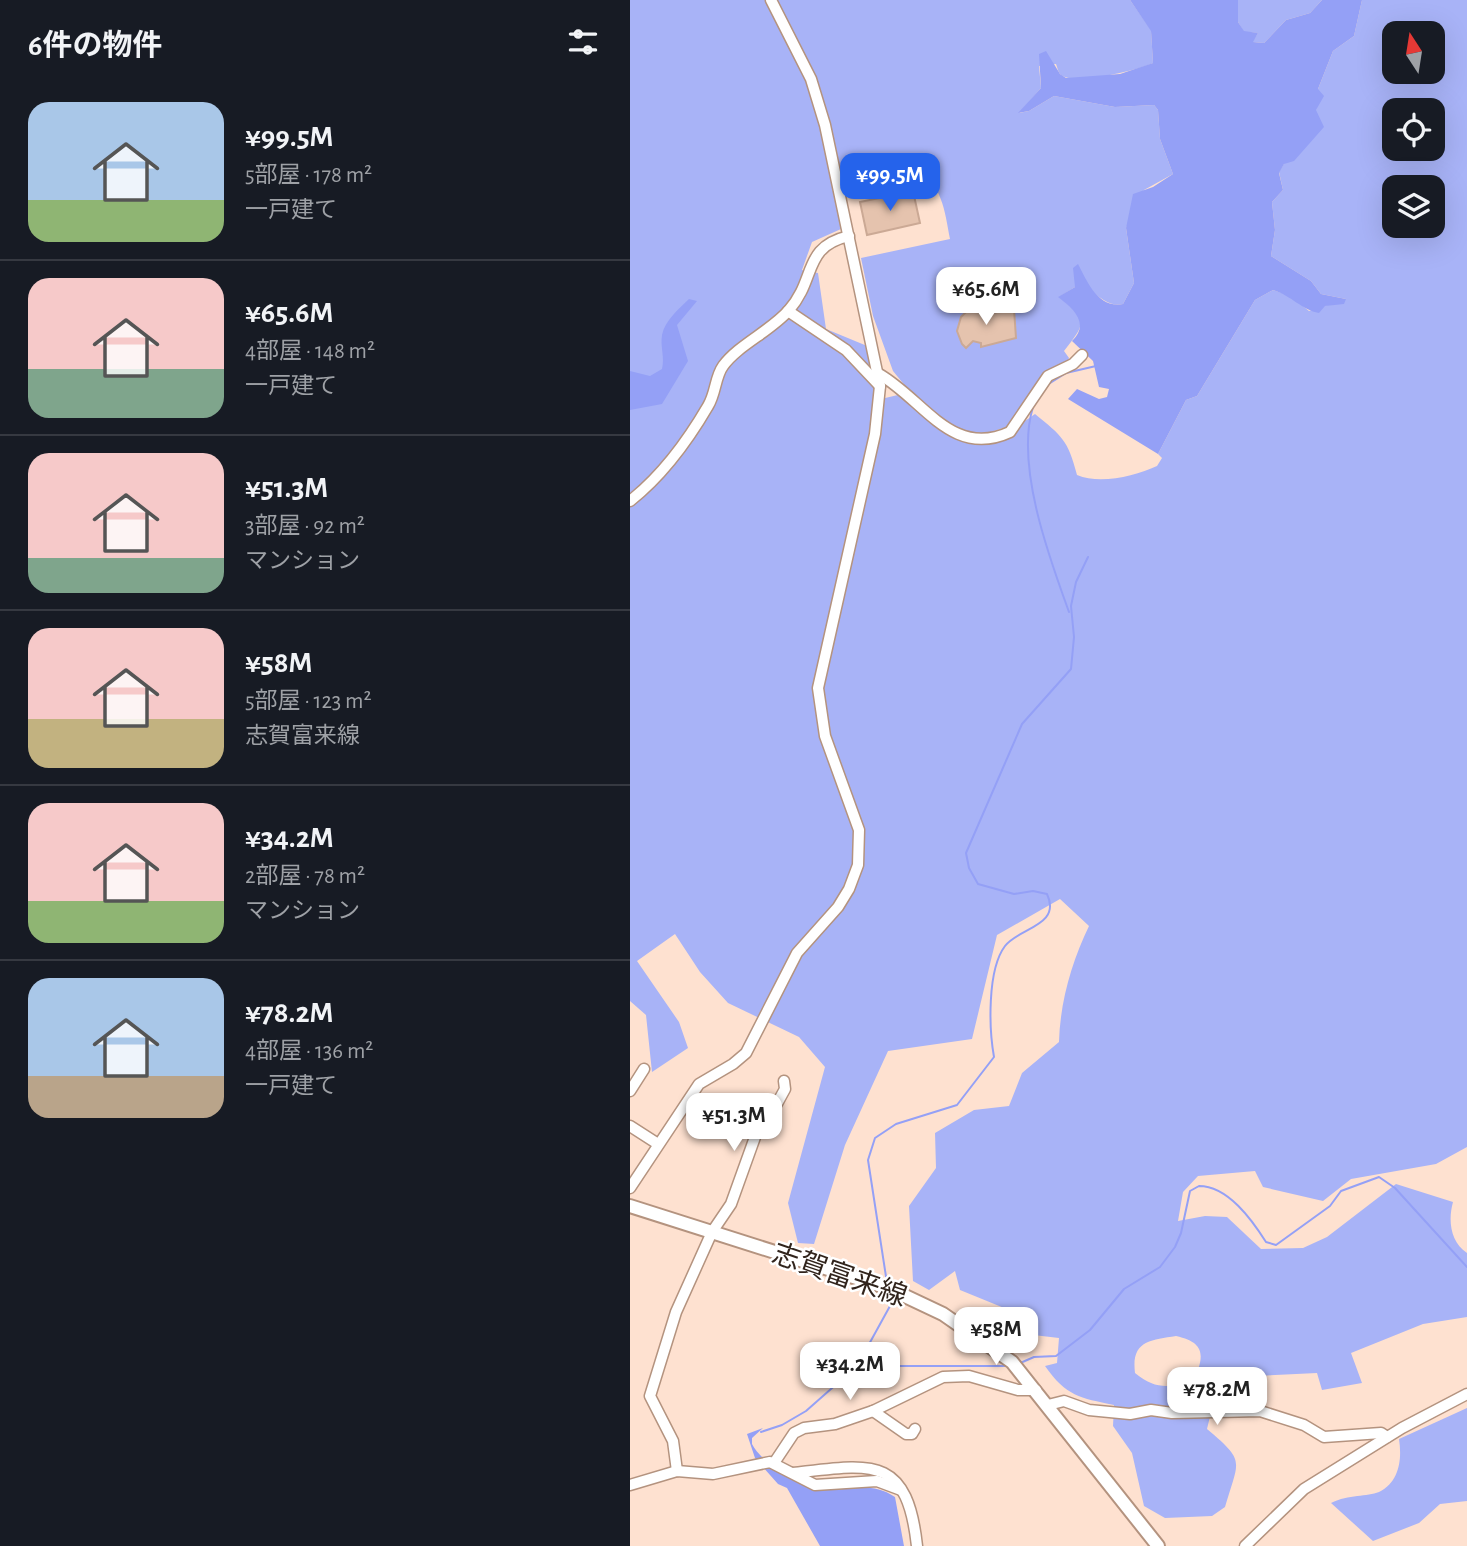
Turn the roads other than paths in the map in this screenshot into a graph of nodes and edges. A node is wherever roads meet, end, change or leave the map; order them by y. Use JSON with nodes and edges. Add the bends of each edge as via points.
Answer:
{"nodes":[{"id":1,"x":771,"y":0,"type":"edge"},
{"id":2,"x":849,"y":236,"type":"junction"},
{"id":3,"x":788,"y":311,"type":"junction"},
{"id":4,"x":1082,"y":355,"type":"dead end"},
{"id":5,"x":879,"y":374,"type":"junction"},
{"id":6,"x":880,"y":386,"type":"junction"},
{"id":7,"x":630,"y":501,"type":"edge"},
{"id":8,"x":644,"y":1069,"type":"dead end"},
{"id":9,"x":783,"y":1081,"type":"dead end"},
{"id":10,"x":630,"y":1091,"type":"edge"},
{"id":11,"x":630,"y":1126,"type":"edge"},
{"id":12,"x":659,"y":1144,"type":"junction"},
{"id":13,"x":630,"y":1188,"type":"edge"},
{"id":14,"x":630,"y":1206,"type":"edge"},
{"id":15,"x":712,"y":1232,"type":"junction"},
{"id":16,"x":1036,"y":1390,"type":"junction"},
{"id":17,"x":1467,"y":1394,"type":"edge"},
{"id":18,"x":1048,"y":1405,"type":"junction"},
{"id":19,"x":873,"y":1411,"type":"junction"},
{"id":20,"x":915,"y":1429,"type":"dead end"},
{"id":21,"x":1387,"y":1437,"type":"junction"},
{"id":22,"x":772,"y":1463,"type":"junction"},
{"id":23,"x":677,"y":1471,"type":"junction"},
{"id":24,"x":793,"y":1473,"type":"junction"},
{"id":25,"x":630,"y":1485,"type":"edge"},
{"id":26,"x":901,"y":1490,"type":"junction"},
{"id":27,"x":917,"y":1546,"type":"edge"},
{"id":28,"x":1158,"y":1546,"type":"edge"},
{"id":29,"x":1245,"y":1546,"type":"edge"}],
"edges":[{"from":1,"to":2,"type":"street","via":[[811,79]]},
{"from":2,"to":3,"type":"street","via":[[822,246],[803,291]]},
{"from":2,"to":5,"type":"street"},
{"from":3,"to":6,"type":"street","via":[[846,349]]},
{"from":3,"to":7,"type":"street","via":[[725,363],[708,406],[665,470]]},
{"from":4,"to":5,"type":"street","via":[[1048,376],[1010,432],[980,440],[955,433]]},
{"from":5,"to":6,"type":"street"},
{"from":6,"to":12,"type":"street","via":[[875,434],[818,688],[825,736],[859,830],[858,865],[838,906],[797,953],[746,1053],[698,1084]]},
{"from":8,"to":10,"type":"street"},
{"from":9,"to":15,"type":"street","via":[[785,1089],[760,1126],[731,1203]]},
{"from":11,"to":12,"type":"street"},
{"from":12,"to":13,"type":"street"},
{"from":14,"to":15,"type":"main road","name":"志賀富来線"},
{"from":15,"to":16,"type":"main road","name":"志賀富来線","via":[[881,1286],[943,1314],[997,1351]]},
{"from":15,"to":23,"type":"street","via":[[676,1312],[650,1396],[673,1441]]},
{"from":16,"to":18,"type":"main road","name":"志賀富来線"},
{"from":16,"to":19,"type":"street","via":[[943,1377]]},
{"from":17,"to":21,"type":"street"},
{"from":18,"to":21,"type":"street","via":[[1064,1401],[1089,1410],[1129,1414],[1260,1411],[1304,1425],[1319,1436],[1381,1433]]},
{"from":18,"to":28,"type":"main road","name":"志賀富来線"},
{"from":19,"to":20,"type":"street","via":[[906,1434]]},
{"from":19,"to":22,"type":"street","via":[[794,1433]]},
{"from":21,"to":29,"type":"street","via":[[1304,1489]]},
{"from":22,"to":23,"type":"street","via":[[713,1474]]},
{"from":22,"to":24,"type":"street"},
{"from":23,"to":25,"type":"street"},
{"from":24,"to":26,"type":"street","via":[[815,1485],[877,1481]]},
{"from":24,"to":26,"type":"street","via":[[843,1466],[878,1470],[894,1479]]},
{"from":26,"to":27,"type":"street","via":[[913,1510]]}]}
